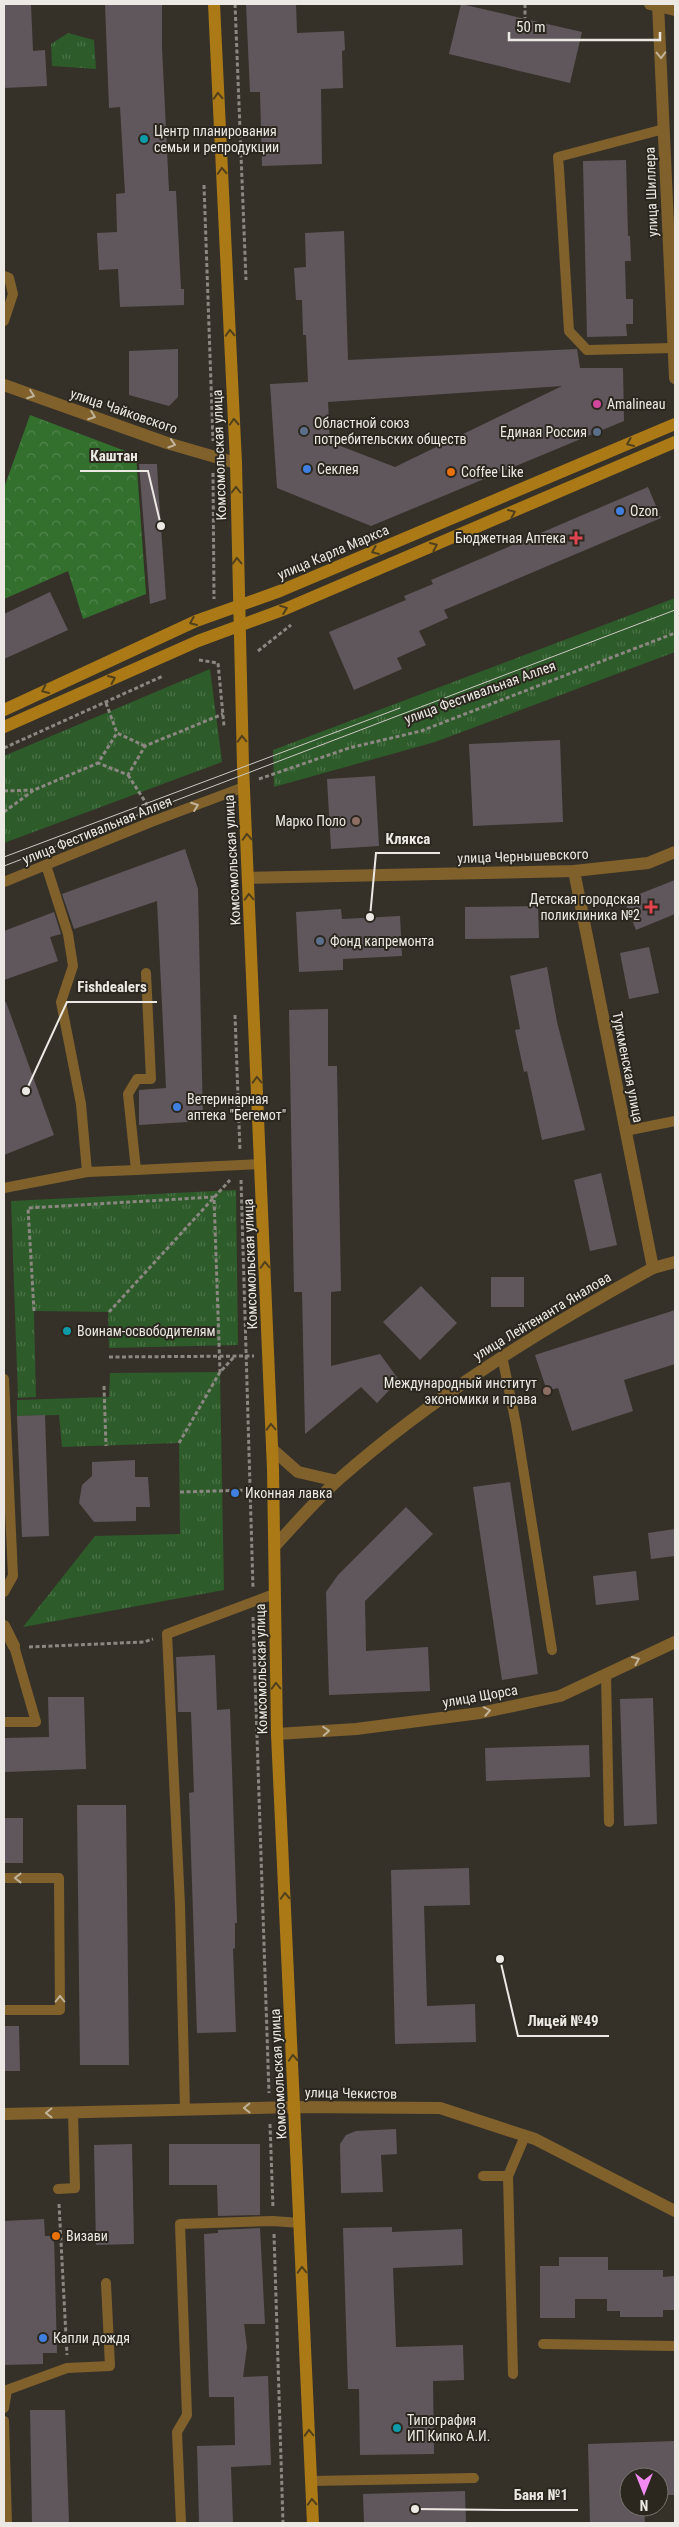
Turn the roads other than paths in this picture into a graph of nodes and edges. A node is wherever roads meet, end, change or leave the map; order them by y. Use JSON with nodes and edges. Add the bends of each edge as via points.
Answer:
{"nodes":[{"id":1,"x":214,"y":4,"type":"edge"},
{"id":2,"x":656,"y":4,"type":"edge"},
{"id":3,"x":675,"y":10,"type":"edge"},
{"id":4,"x":664,"y":129,"type":"junction"},
{"id":5,"x":4,"y":276,"type":"edge"},
{"id":6,"x":4,"y":321,"type":"edge"},
{"id":7,"x":673,"y":348,"type":"junction"},
{"id":8,"x":675,"y":378,"type":"edge"},
{"id":9,"x":4,"y":385,"type":"edge"},
{"id":10,"x":675,"y":424,"type":"edge"},
{"id":11,"x":675,"y":442,"type":"edge"},
{"id":12,"x":236,"y":463,"type":"junction"},
{"id":13,"x":238,"y":605,"type":"junction"},
{"id":14,"x":238,"y":626,"type":"junction"},
{"id":15,"x":4,"y":710,"type":"edge"},
{"id":16,"x":4,"y":727,"type":"edge"},
{"id":17,"x":244,"y":787,"type":"junction"},
{"id":18,"x":675,"y":852,"type":"edge"},
{"id":19,"x":46,"y":865,"type":"junction"},
{"id":20,"x":574,"y":871,"type":"junction"},
{"id":21,"x":248,"y":878,"type":"junction"},
{"id":22,"x":4,"y":882,"type":"edge"},
{"id":23,"x":146,"y":973,"type":"dead end"},
{"id":24,"x":675,"y":1121,"type":"edge"},
{"id":25,"x":626,"y":1131,"type":"junction"},
{"id":26,"x":261,"y":1164,"type":"junction"},
{"id":27,"x":136,"y":1170,"type":"junction"},
{"id":28,"x":87,"y":1172,"type":"junction"},
{"id":29,"x":4,"y":1188,"type":"edge"},
{"id":30,"x":675,"y":1262,"type":"edge"},
{"id":31,"x":653,"y":1268,"type":"junction"},
{"id":32,"x":502,"y":1356,"type":"junction"},
{"id":33,"x":4,"y":1379,"type":"edge"},
{"id":34,"x":272,"y":1449,"type":"junction"},
{"id":35,"x":337,"y":1481,"type":"junction"},
{"id":36,"x":275,"y":1546,"type":"junction"},
{"id":37,"x":4,"y":1592,"type":"edge"},
{"id":38,"x":274,"y":1594,"type":"junction"},
{"id":39,"x":4,"y":1626,"type":"edge"},
{"id":40,"x":675,"y":1642,"type":"edge"},
{"id":41,"x":14,"y":1646,"type":"joint"},
{"id":42,"x":552,"y":1650,"type":"dead end"},
{"id":43,"x":606,"y":1674,"type":"junction"},
{"id":44,"x":4,"y":1722,"type":"edge"},
{"id":45,"x":277,"y":1734,"type":"junction"},
{"id":46,"x":609,"y":1822,"type":"dead end"},
{"id":47,"x":4,"y":1878,"type":"edge"},
{"id":48,"x":4,"y":2010,"type":"edge"},
{"id":49,"x":295,"y":2107,"type":"junction"},
{"id":50,"x":185,"y":2110,"type":"junction"},
{"id":51,"x":73,"y":2112,"type":"junction"},
{"id":52,"x":4,"y":2114,"type":"edge"},
{"id":53,"x":525,"y":2136,"type":"junction"},
{"id":54,"x":483,"y":2176,"type":"dead end"},
{"id":55,"x":508,"y":2176,"type":"junction"},
{"id":56,"x":58,"y":2189,"type":"road end"},
{"id":57,"x":675,"y":2211,"type":"edge"},
{"id":58,"x":300,"y":2223,"type":"junction"},
{"id":59,"x":106,"y":2283,"type":"dead end"},
{"id":60,"x":542,"y":2344,"type":"dead end"},
{"id":61,"x":675,"y":2346,"type":"edge"},
{"id":62,"x":513,"y":2374,"type":"dead end"},
{"id":63,"x":4,"y":2408,"type":"edge"},
{"id":64,"x":4,"y":2421,"type":"edge"},
{"id":65,"x":474,"y":2478,"type":"dead end"},
{"id":66,"x":311,"y":2481,"type":"junction"},
{"id":67,"x":7,"y":2523,"type":"edge"},
{"id":68,"x":181,"y":2523,"type":"edge"},
{"id":69,"x":313,"y":2523,"type":"edge"}],
"edges":[{"from":12,"to":1,"type":"main road","name":"Комсомольская улица","one_way":true},
{"from":2,"to":3,"type":"street"},
{"from":2,"to":4,"type":"street","name":"улица Шиллера","one_way":true},
{"from":4,"to":7,"type":"street","name":"улица Шиллера"},
{"from":4,"to":7,"type":"lane","via":[[558,157],[569,331],[587,350]]},
{"from":5,"to":6,"type":"lane","via":[[10,278],[13,294]]},
{"from":7,"to":8,"type":"street","name":"улица Шиллера"},
{"from":9,"to":12,"type":"street","name":"улица Чайковского","one_way":true,"via":[[167,443]]},
{"from":10,"to":13,"type":"main road","name":"улица Карла Маркса","one_way":true,"via":[[280,591]]},
{"from":14,"to":11,"type":"main road","one_way":true},
{"from":13,"to":12,"type":"main road","name":"Комсомольская улица","one_way":true},
{"from":13,"to":14,"type":"main road","name":"Комсомольская улица"},
{"from":13,"to":15,"type":"main road","name":"улица Карла Маркса","one_way":true,"via":[[196,620]]},
{"from":16,"to":14,"type":"main road","one_way":true},
{"from":17,"to":14,"type":"main road","name":"Комсомольская улица","one_way":true},
{"from":19,"to":17,"type":"lane","name":"улица Фестивальная Аллея","one_way":true},
{"from":21,"to":17,"type":"main road","name":"Комсомольская улица","one_way":true},
{"from":18,"to":20,"type":"street","name":"улица Чернышевского","via":[[648,863]]},
{"from":19,"to":22,"type":"lane","name":"улица Фестивальная Аллея"},
{"from":19,"to":28,"type":"lane","via":[[68,934],[74,966],[61,1002],[81,1104]]},
{"from":20,"to":21,"type":"street","name":"улица Чернышевского"},
{"from":20,"to":25,"type":"street","name":"Туркменская улица"},
{"from":26,"to":21,"type":"main road","name":"Комсомольская улица","one_way":true},
{"from":23,"to":27,"type":"lane","via":[[151,1079],[137,1079],[128,1094]]},
{"from":24,"to":25,"type":"lane"},
{"from":25,"to":31,"type":"street","name":"Туркменская улица"},
{"from":26,"to":27,"type":"lane"},
{"from":34,"to":26,"type":"main road","name":"Комсомольская улица","one_way":true},
{"from":27,"to":28,"type":"lane"},
{"from":28,"to":29,"type":"lane"},
{"from":30,"to":31,"type":"street","name":"улица Лейтенанта Яналова"},
{"from":31,"to":32,"type":"street","name":"улица Лейтенанта Яналова"},
{"from":32,"to":35,"type":"street","name":"улица Лейтенанта Яналова","via":[[400,1429]]},
{"from":32,"to":42,"type":"lane"},
{"from":33,"to":37,"type":"lane","via":[[13,1576]]},
{"from":34,"to":35,"type":"street","via":[[298,1472]]},
{"from":34,"to":36,"type":"main road","name":"Комсомольская улица"},
{"from":35,"to":36,"type":"street","name":"улица Лейтенанта Яналова"},
{"from":36,"to":38,"type":"main road","name":"Комсомольская улица"},
{"from":45,"to":38,"type":"main road","name":"Комсомольская улица","one_way":true},
{"from":38,"to":50,"type":"lane","via":[[167,1634],[180,1905]]},
{"from":39,"to":41,"type":"street"},
{"from":43,"to":40,"type":"street","name":"улица Щорса","one_way":true},
{"from":41,"to":44,"type":"lane","via":[[36,1722]]},
{"from":45,"to":43,"type":"street","name":"улица Щорса","one_way":true,"via":[[356,1729],[480,1712],[560,1696]]},
{"from":43,"to":46,"type":"lane"},
{"from":49,"to":45,"type":"main road","name":"Комсомольская улица","one_way":true},
{"from":48,"to":47,"type":"lane","one_way":true,"via":[[60,2010],[59,1878]]},
{"from":49,"to":50,"type":"street","name":"улица Чекистов","one_way":true},
{"from":49,"to":53,"type":"street","name":"улица Чекистов","via":[[440,2108]]},
{"from":49,"to":58,"type":"main road","name":"Комсомольская улица"},
{"from":50,"to":51,"type":"street","name":"улица Чекистов"},
{"from":51,"to":52,"type":"street","name":"улица Чекистов","one_way":true},
{"from":51,"to":56,"type":"lane","via":[[75,2188]]},
{"from":53,"to":55,"type":"lane"},
{"from":53,"to":57,"type":"street","name":"улица Чекистов"},
{"from":54,"to":55,"type":"lane"},
{"from":55,"to":62,"type":"lane"},
{"from":66,"to":58,"type":"main road","name":"Комсомольская улица","one_way":true},
{"from":58,"to":68,"type":"lane","via":[[180,2224],[187,2415],[177,2432]]},
{"from":59,"to":63,"type":"lane","via":[[110,2366],[67,2368],[7,2390]]},
{"from":60,"to":61,"type":"lane"},
{"from":64,"to":67,"type":"lane"},
{"from":65,"to":66,"type":"lane"},
{"from":69,"to":66,"type":"main road","name":"Комсомольская улица","one_way":true}]}
